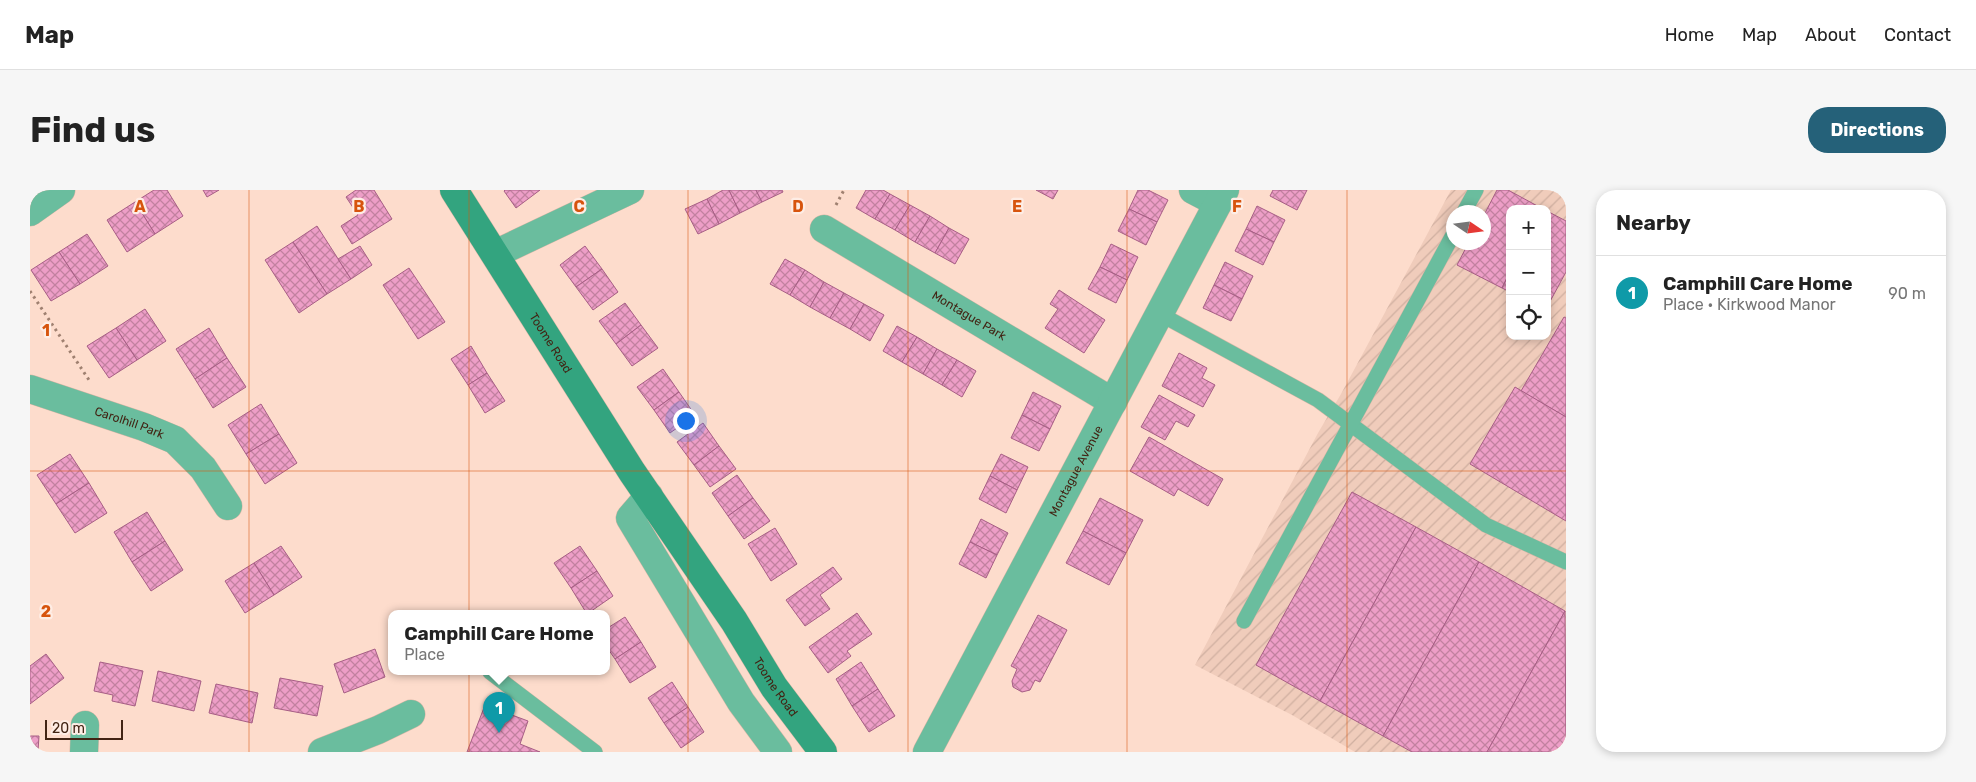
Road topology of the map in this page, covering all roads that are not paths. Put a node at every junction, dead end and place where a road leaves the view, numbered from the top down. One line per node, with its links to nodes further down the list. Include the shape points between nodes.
1 (61, 190): 8 (street)
2 (454, 190): 11 (main road, Toome Road)
3 (630, 190): 11 (street)
4 (1193, 190): 6 (street)
5 (1476, 190): 7 (lane)
6 (1221, 197): 12 (street, Montague Avenue)
7 (1468, 205)
8 (30, 212)
9 (824, 229): 14 (street, Montague Park)
10 (1446, 247): 15 (lane)
11 (495, 254): 16 (main road, Toome Road)
12 (1160, 314): 14 (street, Montague Avenue); 15 (lane, via 1318,400)
13 (30, 389): 17 (street, Carolhill Park, via 176,440 202,468)
14 (1113, 402): 29 (street, Montague Avenue)
15 (1352, 424): 18 (lane, via 1486,525); 19 (lane)
16 (649, 496): 27 (street, via 630,518 741,702); 28 (main road, Toome Road, via 734,621 774,687)
17 (228, 506)
18 (1566, 562)
19 (1244, 621)
20 (494, 675): 26 (lane)
21 (411, 714): 23 (street)
22 (85, 725): 24 (street)
23 (382, 741): 25 (street)
24 (84, 752)
25 (322, 752)
26 (595, 752)
27 (778, 752)
28 (823, 752)
29 (927, 752)

